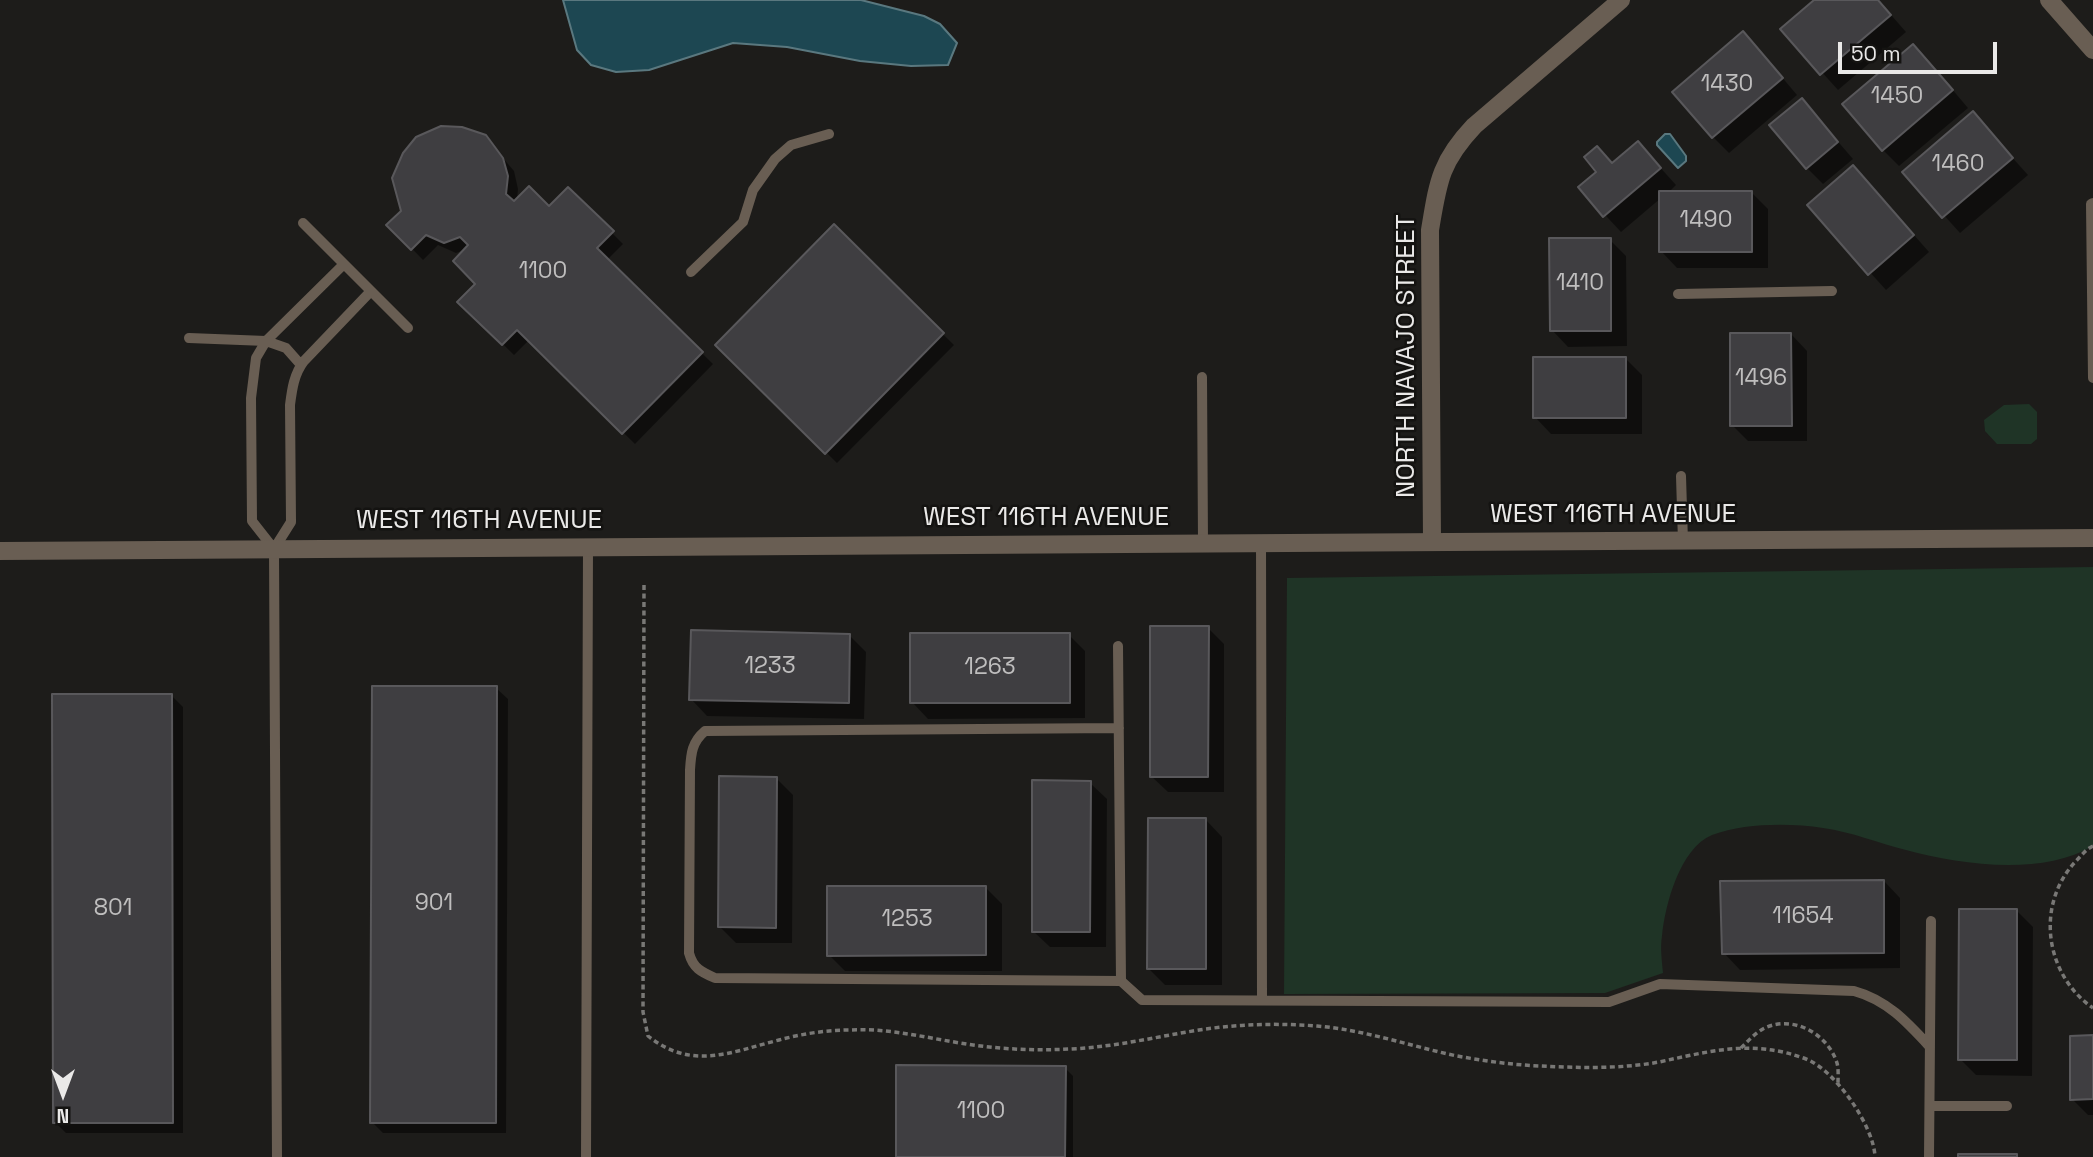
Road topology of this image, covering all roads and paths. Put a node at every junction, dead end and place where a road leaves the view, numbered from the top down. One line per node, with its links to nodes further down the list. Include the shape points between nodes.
1 (1621, 0): 20 (street, NORTH NAVAJO STREET, via 1474,125 1443,166 1430,230)
2 (2049, 0): 3 (street)
3 (2093, 50)
4 (829, 134): 8 (lane, via 791,145 775,159 753,190 743,222)
5 (2093, 203): 17 (lane)
6 (303, 223): 7 (lane)
7 (344, 264): 9 (lane); 14 (lane)
8 (691, 272)
9 (371, 291): 12 (lane); 15 (lane)
10 (1832, 292): 11 (lane)
11 (1678, 294)
12 (408, 328)
13 (189, 338): 14 (lane)
14 (266, 341): 15 (lane, via 286,348); 25 (lane, via 256,358 251,398 253,521)
15 (301, 365): 25 (lane, via 290,405 291,522)
16 (1202, 377): 22 (lane)
17 (2093, 378)
18 (1681, 476): 21 (lane)
19 (2093, 538): 21 (street, WEST 116TH AVENUE)
20 (1432, 541): 21 (street, WEST 116TH AVENUE); 23 (street, WEST 116TH AVENUE)
21 (1683, 542)
22 (1203, 543): 23 (street, WEST 116TH AVENUE); 24 (street, WEST 116TH AVENUE)
23 (1261, 543): 32 (lane)
24 (588, 547): 25 (street, WEST 116TH AVENUE); 40 (lane)
25 (274, 549): 26 (street, WEST 116TH AVENUE); 39 (lane)
26 (0, 551)
27 (1118, 646): 28 (lane)
28 (1119, 728): 31 (lane); 31 (lane, via 705,731 692,747 690,770 689,953 699,971 715,978)
29 (2093, 846): 33 (path, via 2065,872 2052,899 2049,929 2054,959 2068,985)
30 (1931, 921): 34 (lane)
31 (1121, 981): 32 (lane, via 1142,1000)
32 (1262, 1000): 34 (lane, via 1609,1002 1661,984 1854,991 1891,1008)
33 (2093, 1008)
34 (1930, 1047): 37 (lane)
35 (1741, 1048): 36 (path, via 1770,1026 1796,1025 1827,1043 1837,1062)
36 (1838, 1083)
37 (1930, 1106): 38 (lane); 41 (lane)
38 (2007, 1106)
39 (276, 1157)
40 (586, 1157)
41 (1929, 1157)

